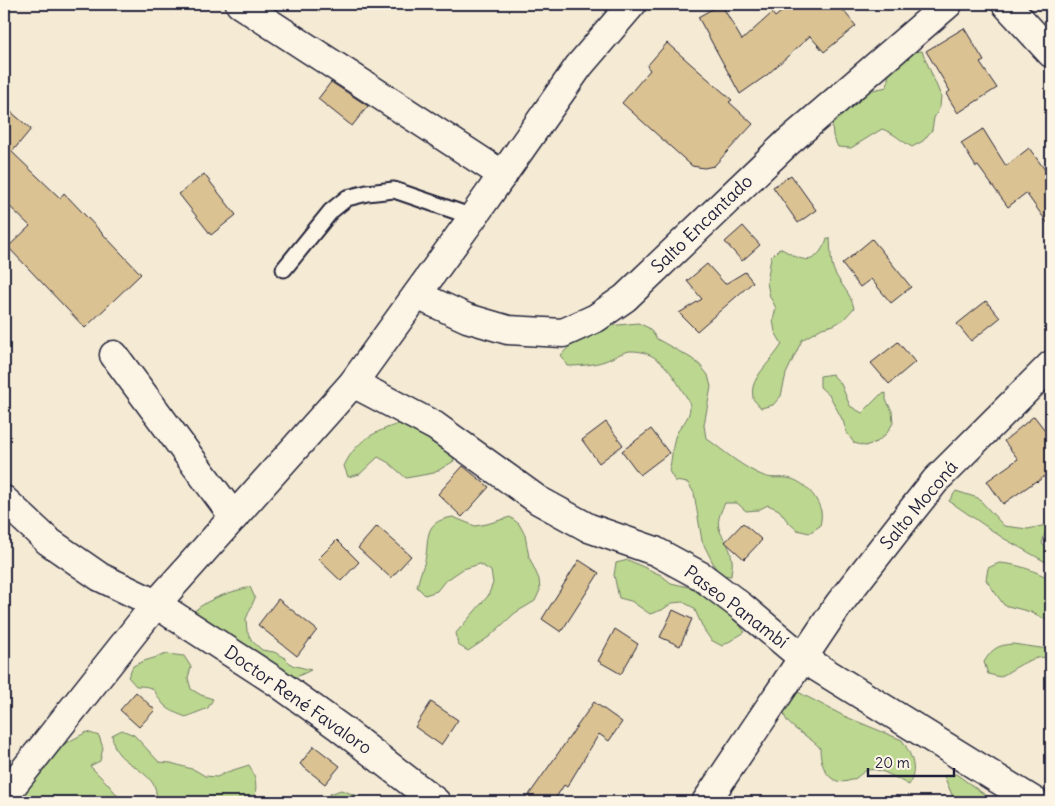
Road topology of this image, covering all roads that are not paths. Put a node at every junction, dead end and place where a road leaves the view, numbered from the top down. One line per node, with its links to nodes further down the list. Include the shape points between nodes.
1 (240, 4): 6 (street)
2 (632, 4): 6 (street, via 579,66)
3 (948, 4): 9 (street, Salto Encantado, via 786,142 625,298 596,318 563,333 508,330 466,318)
4 (1006, 4): 5 (street)
5 (1051, 52)
6 (503, 174): 7 (street)
7 (473, 217): 8 (lane, via 394,190 347,198 331,211); 9 (street)
8 (284, 269)
9 (417, 295): 12 (street)
10 (114, 355): 14 (street)
11 (1051, 366): 16 (street, Salto Moconá, via 936,480 839,604)
12 (352, 383): 14 (street); 16 (street, Paseo Panambí, via 435,426 538,500 589,528 654,551 701,576)
13 (4, 500): 15 (street, Doctor René Favaloro, via 48,541 100,577)
14 (234, 517): 15 (street)
15 (156, 604): 17 (street); 18 (street, Doctor René Favaloro, via 275,681)
16 (804, 659): 19 (street, Salto Moconá); 20 (street, Paseo Panambí)
17 (4, 796)
18 (436, 802)
19 (706, 802)
20 (1035, 802)

